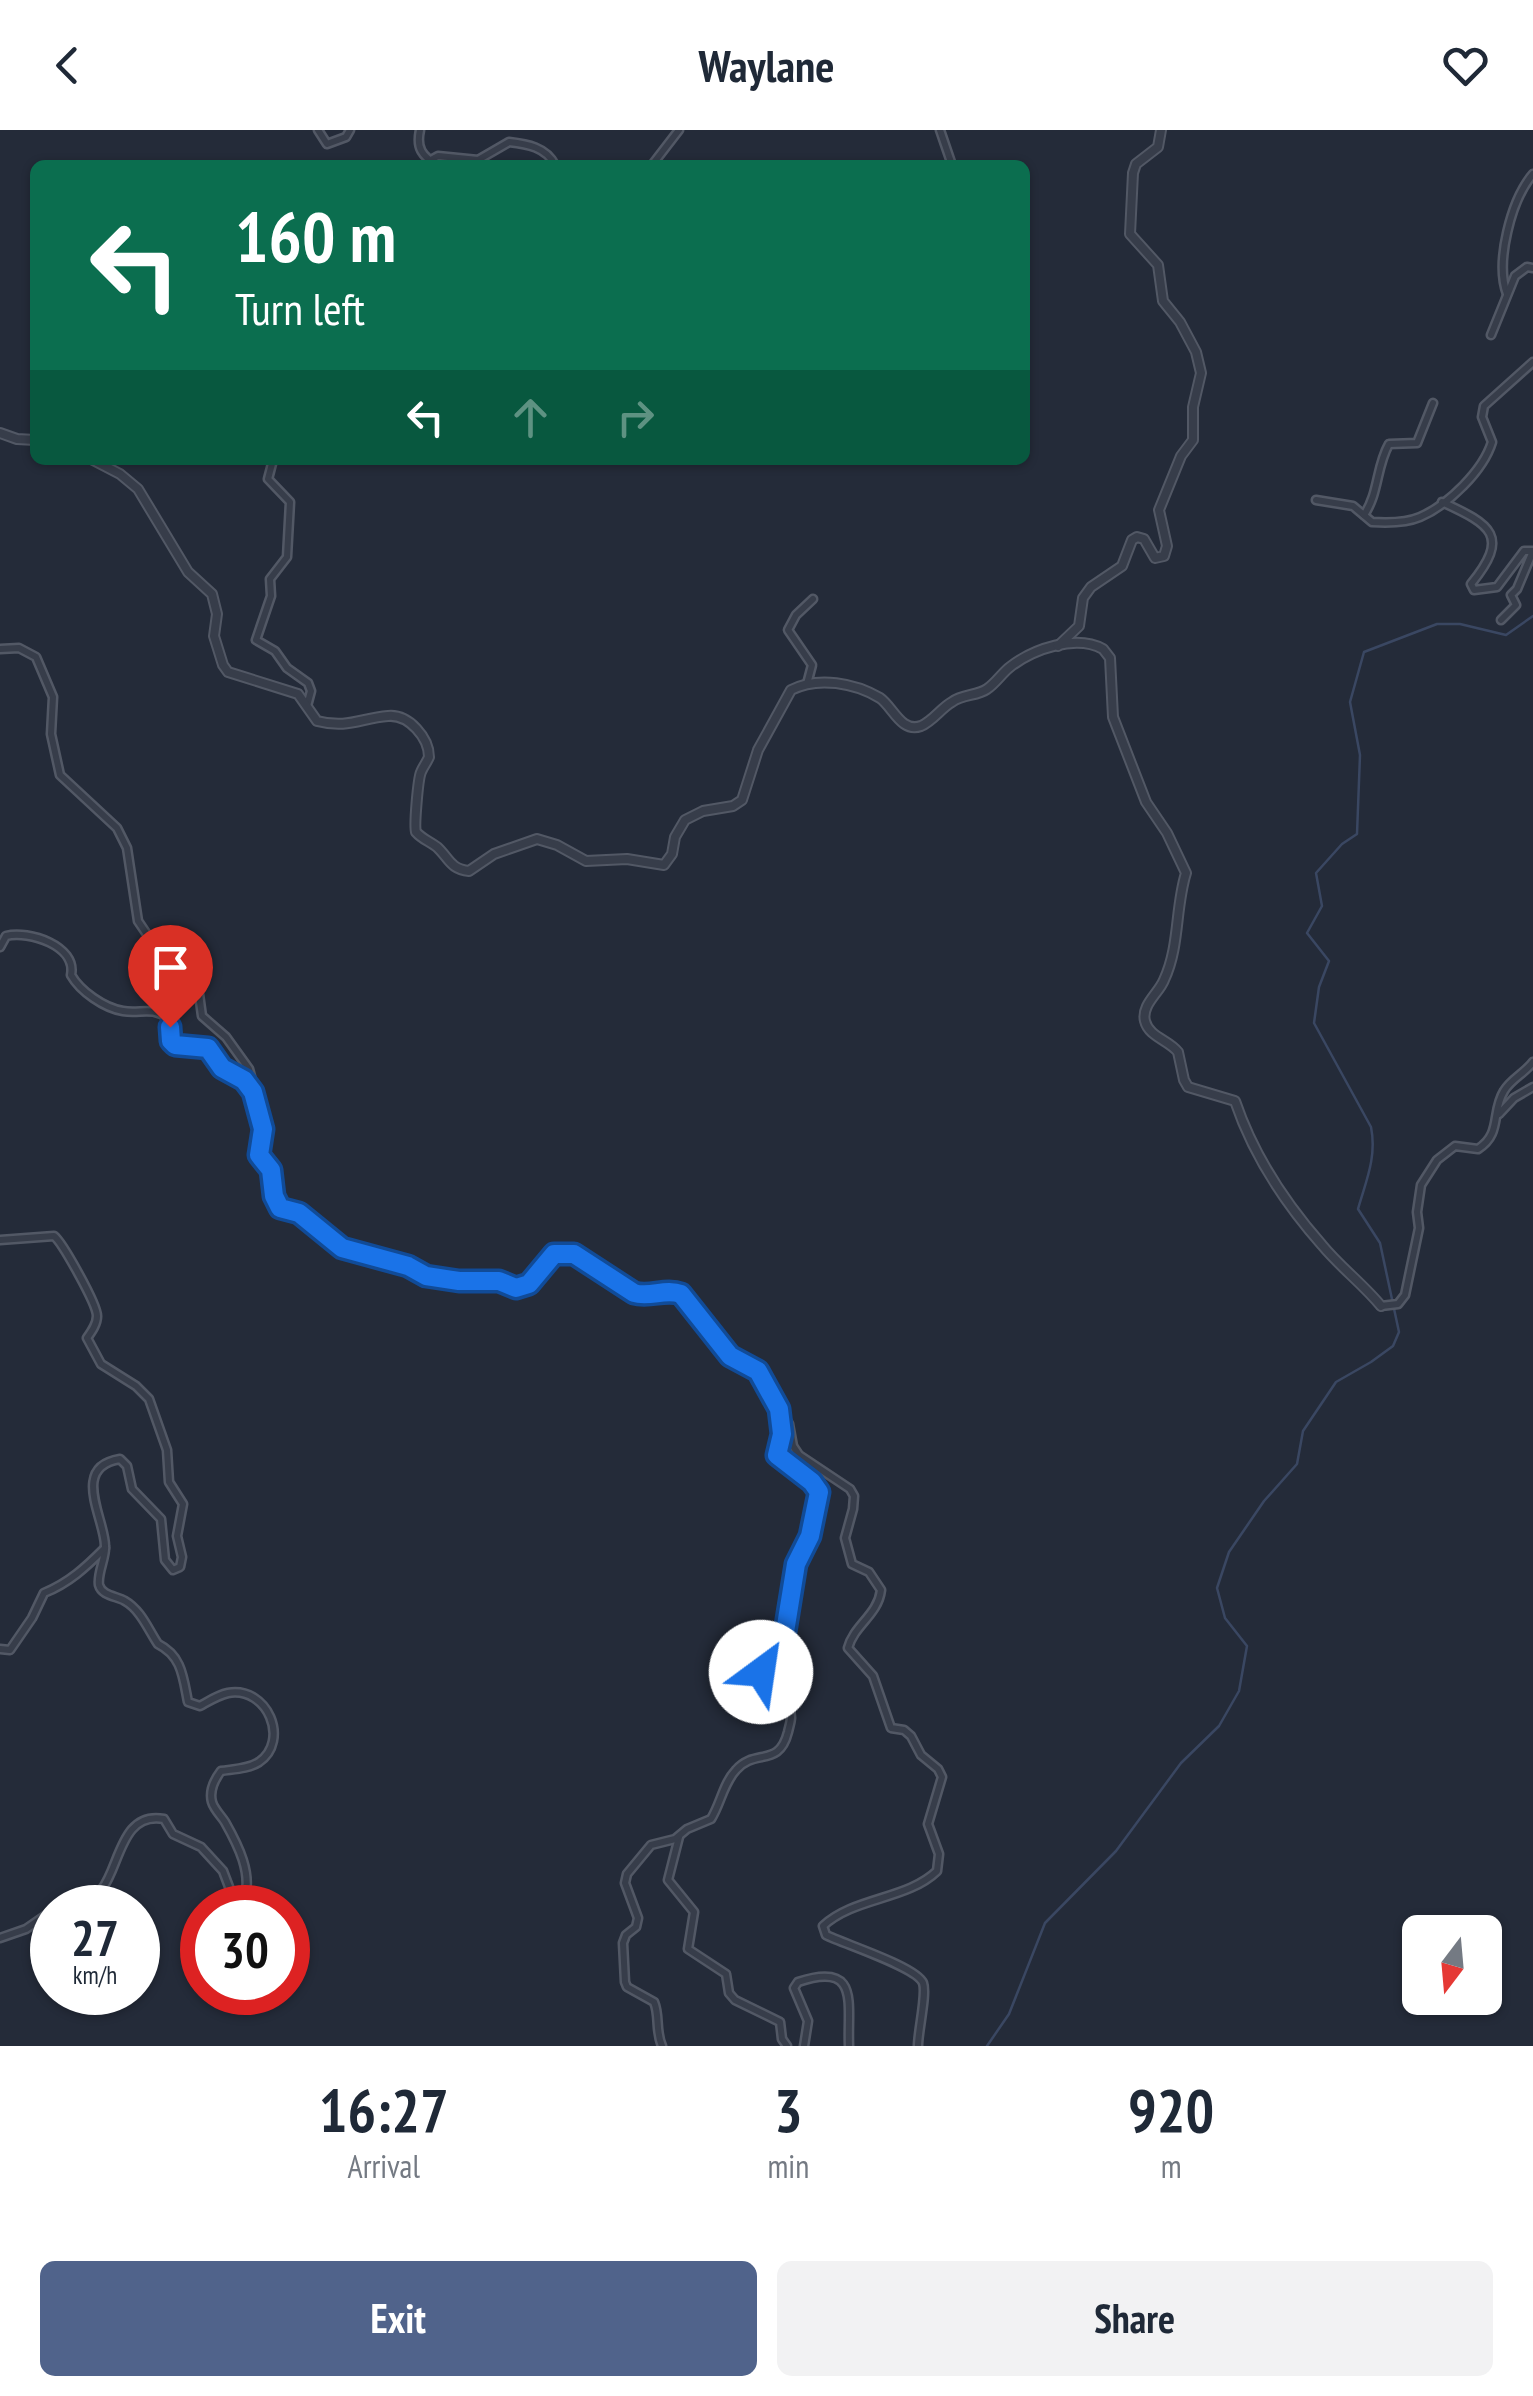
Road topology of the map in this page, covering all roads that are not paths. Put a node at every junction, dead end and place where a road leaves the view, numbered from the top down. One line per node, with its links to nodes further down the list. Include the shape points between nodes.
1 (318, 130): 2 (street, via 327,144)
2 (350, 130)
3 (420, 130): 7 (street, via 420,150)
4 (679, 130): 12 (street)
5 (940, 130): 13 (street)
6 (1160, 130): 29 (street, via 1158,147 1132,173 1130,234 1158,265 1163,301 1199,362 1195,433 1158,510 1164,556 1155,558 1144,538 1132,540 1122,566 1083,598 1079,626)
7 (430, 160)
8 (435, 160): 10 (street)
9 (478, 160): 11 (street, via 509,142)
10 (478, 160)
11 (552, 160)
12 (656, 160)
13 (950, 160)
14 (1533, 174): 16 (street, via 1502,253)
15 (1533, 268): 16 (street, via 1516,276)
16 (1506, 294): 17 (street)
17 (1491, 335)
18 (1533, 362): 25 (street, via 1484,406 1491,448)
19 (1433, 403): 26 (street, via 1417,443 1389,444)
20 (0, 433): 21 (street)
21 (30, 440)
22 (103, 465): 32 (street, via 138,489 188,572 212,594 214,636 228,672 298,694)
23 (271, 465): 32 (street, via 268,478 290,502 290,523 286,557 270,579 256,640 308,683)
24 (1316, 500): 26 (street, via 1353,506)
25 (1442, 502): 26 (street, via 1405,521 1372,522); 28 (street, via 1490,531 1488,564 1471,584 1474,590 1497,587 1524,551 1533,552 1511,595 1514,611)
26 (1364, 515)
27 (812, 599): 31 (street, via 788,634 812,666)
28 (1502, 620)
29 (1058, 646): 31 (street, via 1025,657 986,690 957,698 922,726 904,724 883,700 858,689); 39 (street, via 1092,644 1107,652 1113,717 1146,802 1185,865 1172,955 1146,1008 1146,1022 1178,1052 1188,1087 1235,1101 1243,1129 1283,1196)
30 (0, 649): 36 (street, via 27,650 40,664 52,697 60,775 117,828 127,848 135,916 165,961 192,980 202,1016 253,1077)
31 (807, 684): 32 (street, via 784,700 742,800 684,820 670,860 657,865 586,861 537,839 469,871 457,869 413,823 418,778 429,757 423,736 398,717 325,723)
32 (307, 706)
33 (0, 947): 36 (street, via 6,936 19,933 62,950 72,964 70,976 87,993 116,1009 151,1008 166,1016 171,1041 208,1048 222,1068 248,1084)
34 (1533, 1062): 37 (street, via 1504,1092)
35 (1533, 1087): 37 (street)
36 (256, 1101): 40 (street, via 263,1129 259,1155 271,1170 277,1204 342,1248 426,1276 516,1288 564,1252 634,1293 676,1291 730,1356 758,1371)
37 (1498, 1114): 39 (street, via 1489,1142 1478,1149 1455,1146 1428,1173 1405,1295 1398,1304)
38 (0, 1240): 41 (street, via 60,1239 97,1310 88,1338 96,1360 145,1394 167,1450 168,1482 182,1504 180,1567 166,1563 161,1519 132,1489 120,1459 102,1468 92,1492)
39 (1381, 1306)
40 (779, 1409): 43 (street, via 777,1455 819,1492 796,1564 784,1638 762,1667 764,1680 790,1711 790,1725 774,1755 747,1760 733,1773 711,1819); 51 (street, via 799,1454 854,1496 845,1538 852,1564 869,1572 881,1590 878,1607 848,1648 873,1676 891,1728 911,1736 942,1777 928,1824 938,1871 823,1926 839,1943 874,1953 922,1981)
41 (106, 1547): 42 (street, via 88,1568 44,1592 10,1650); 44 (street, via 103,1592 130,1604 158,1644 177,1658 188,1702 200,1706 231,1692 258,1698 269,1713 272,1736 264,1758 221,1771 212,1788 212,1804 246,1870 244,1900 229,1895 223,1870 204,1850 156,1817 128,1832)
42 (0, 1649)
43 (679, 1836): 47 (street, via 650,1845 625,1880 638,1918 624,1943 625,1982 654,2002); 48 (street, via 668,1880 694,1912 688,1949 726,1974 735,2000 780,2022)
44 (103, 1885)
45 (30, 1925): 46 (street)
46 (0, 1938)
47 (662, 2046)
48 (787, 2046)
49 (804, 2046): 50 (street, via 808,2021 794,1988 825,1976 848,1990)
50 (849, 2046)
51 (918, 2046)

